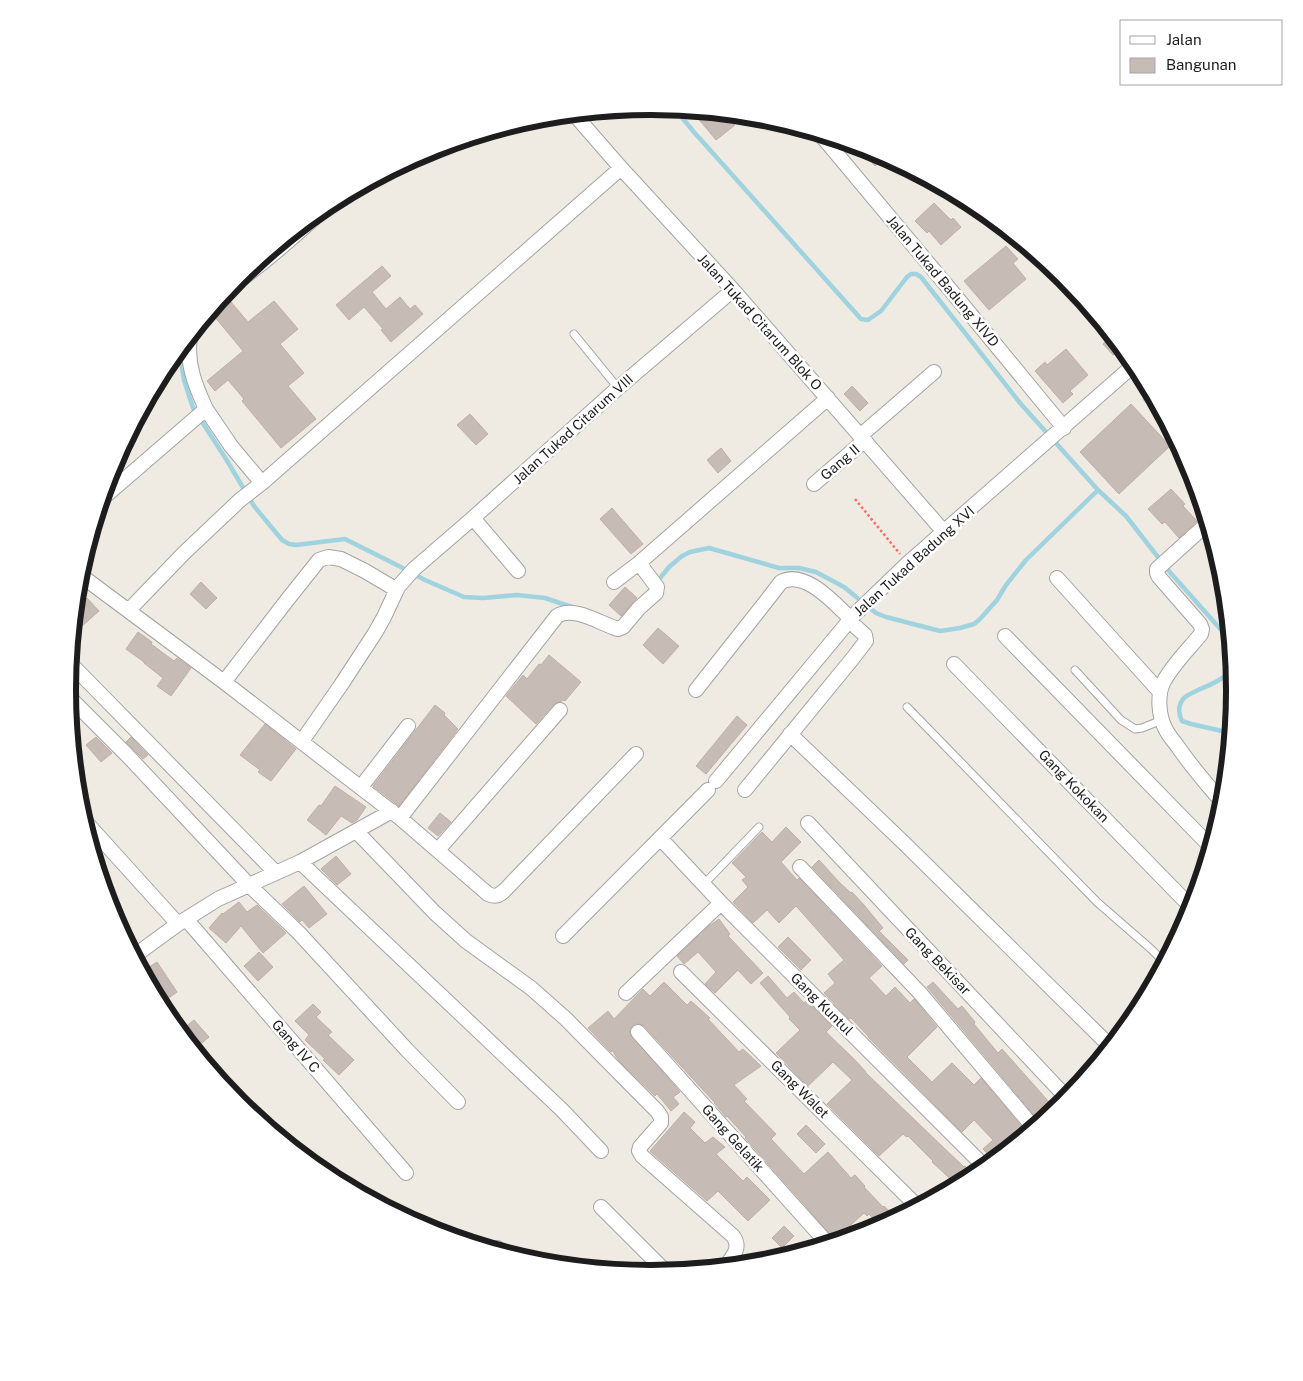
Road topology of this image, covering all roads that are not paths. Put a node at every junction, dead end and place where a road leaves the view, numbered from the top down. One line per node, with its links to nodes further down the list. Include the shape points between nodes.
1 (579, 120): 3 (street, Jalan Tukad Citarum Blok O)
2 (828, 144): 12 (street, Jalan Tukad Badung XIVD, via 953,293)
3 (621, 168): 4 (street, Jalan Tukad Citarum Blok O); 15 (street)
4 (733, 290): 9 (street, Jalan Tukad Citarum VIII); 10 (street, Jalan Tukad Citarum Blok O)
5 (574, 334): 9 (lane)
6 (188, 349): 11 (street, via 191,374)
7 (1129, 370): 12 (street, Jalan Tukad Badung XVI)
8 (934, 372): 13 (street, Gang II)
9 (618, 388): 17 (street, Jalan Tukad Citarum VIII)
10 (828, 398): 13 (street, Jalan Tukad Citarum Blok O); 20 (street)
11 (204, 410): 15 (street); 16 (street)
12 (1060, 431): 19 (street, Jalan Tukad Badung XVI)
13 (863, 438): 14 (street, Gang II); 19 (street, Jalan Tukad Citarum Blok O)
14 (814, 484)
15 (259, 485): 26 (street, via 184,552)
16 (113, 489)
17 (473, 518): 21 (street); 25 (street, Jalan Tukad Citarum VIII, via 414,569)
18 (1203, 528): 34 (street, via 1157,569 1159,577 1202,629 1174,665)
19 (944, 532): 27 (street, Jalan Tukad Badung XVI, via 875,594)
20 (643, 568): 24 (street); 46 (street, via 658,587 656,593 623,627 581,614 565,612 557,616)
21 (518, 571)
22 (1057, 578): 34 (street)
23 (87, 580): 26 (street)
24 (614, 582)
25 (398, 588): 32 (street, via 340,559 319,560); 41 (street, Jalan Tukad Citarum VIII, via 375,633)
26 (129, 610): 32 (street)
27 (853, 620): 33 (street, via 820,591 800,581 783,580); 40 (street, via 866,641); 51 (street, Jalan Tukad Badung XVI, via 712,786)
28 (1005, 636): 52 (street)
29 (954, 664): 60 (street, Gang Kokokan)
30 (77, 670): 56 (street)
31 (1075, 670): 38 (lane, via 1121,720 1135,729)
32 (224, 682): 41 (street)
33 (696, 690)
34 (1160, 692): 38 (street)
35 (76, 705): 57 (street)
36 (907, 707): 64 (lane, via 1097,902)
37 (560, 710): 53 (street)
38 (1162, 720): 45 (street, via 1165,730)
39 (408, 726): 43 (street)
40 (790, 734): 44 (street); 68 (street)
41 (302, 741): 43 (street)
42 (636, 754): 53 (street, via 498,896 488,894)
43 (361, 787): 46 (street)
44 (746, 790)
45 (1217, 796)
46 (396, 814): 50 (street); 53 (street)
47 (808, 823): 69 (street, Gang Bekisar)
48 (759, 827): 58 (lane)
49 (94, 830): 61 (street, Gang IV C)
50 (356, 831): 54 (street); 78 (street, via 435,913 566,1019 657,1111 661,1123 639,1152 733,1236 738,1246)
51 (660, 838): 58 (street, Gang Kuntul); 62 (street, Jalan Tukad Badung XVI)
52 (1206, 842)
53 (438, 850)
54 (300, 862): 56 (street); 72 (street, via 562,1110)
55 (800, 867): 71 (street, via 920,993)
56 (276, 873): 57 (street)
57 (248, 884): 61 (street); 70 (street, via 298,932)
58 (704, 884): 59 (street, Gang Kuntul)
59 (721, 903): 66 (street); 73 (street, Gang Kuntul)
60 (1186, 903)
61 (182, 921): 63 (street); 74 (street, Gang IV C)
62 (563, 936)
63 (140, 952)
64 (1160, 958)
65 (681, 972): 75 (street, Gang Walet)
66 (626, 993)
67 (638, 1032): 77 (street, Gang Gelatik)
68 (1107, 1043)
69 (1062, 1093)
70 (458, 1102)
71 (1030, 1124)
72 (601, 1151)
73 (980, 1162)
74 (406, 1173)
75 (913, 1202)
76 (601, 1207): 79 (street)
77 (823, 1239)
78 (729, 1261)
79 (660, 1266)

